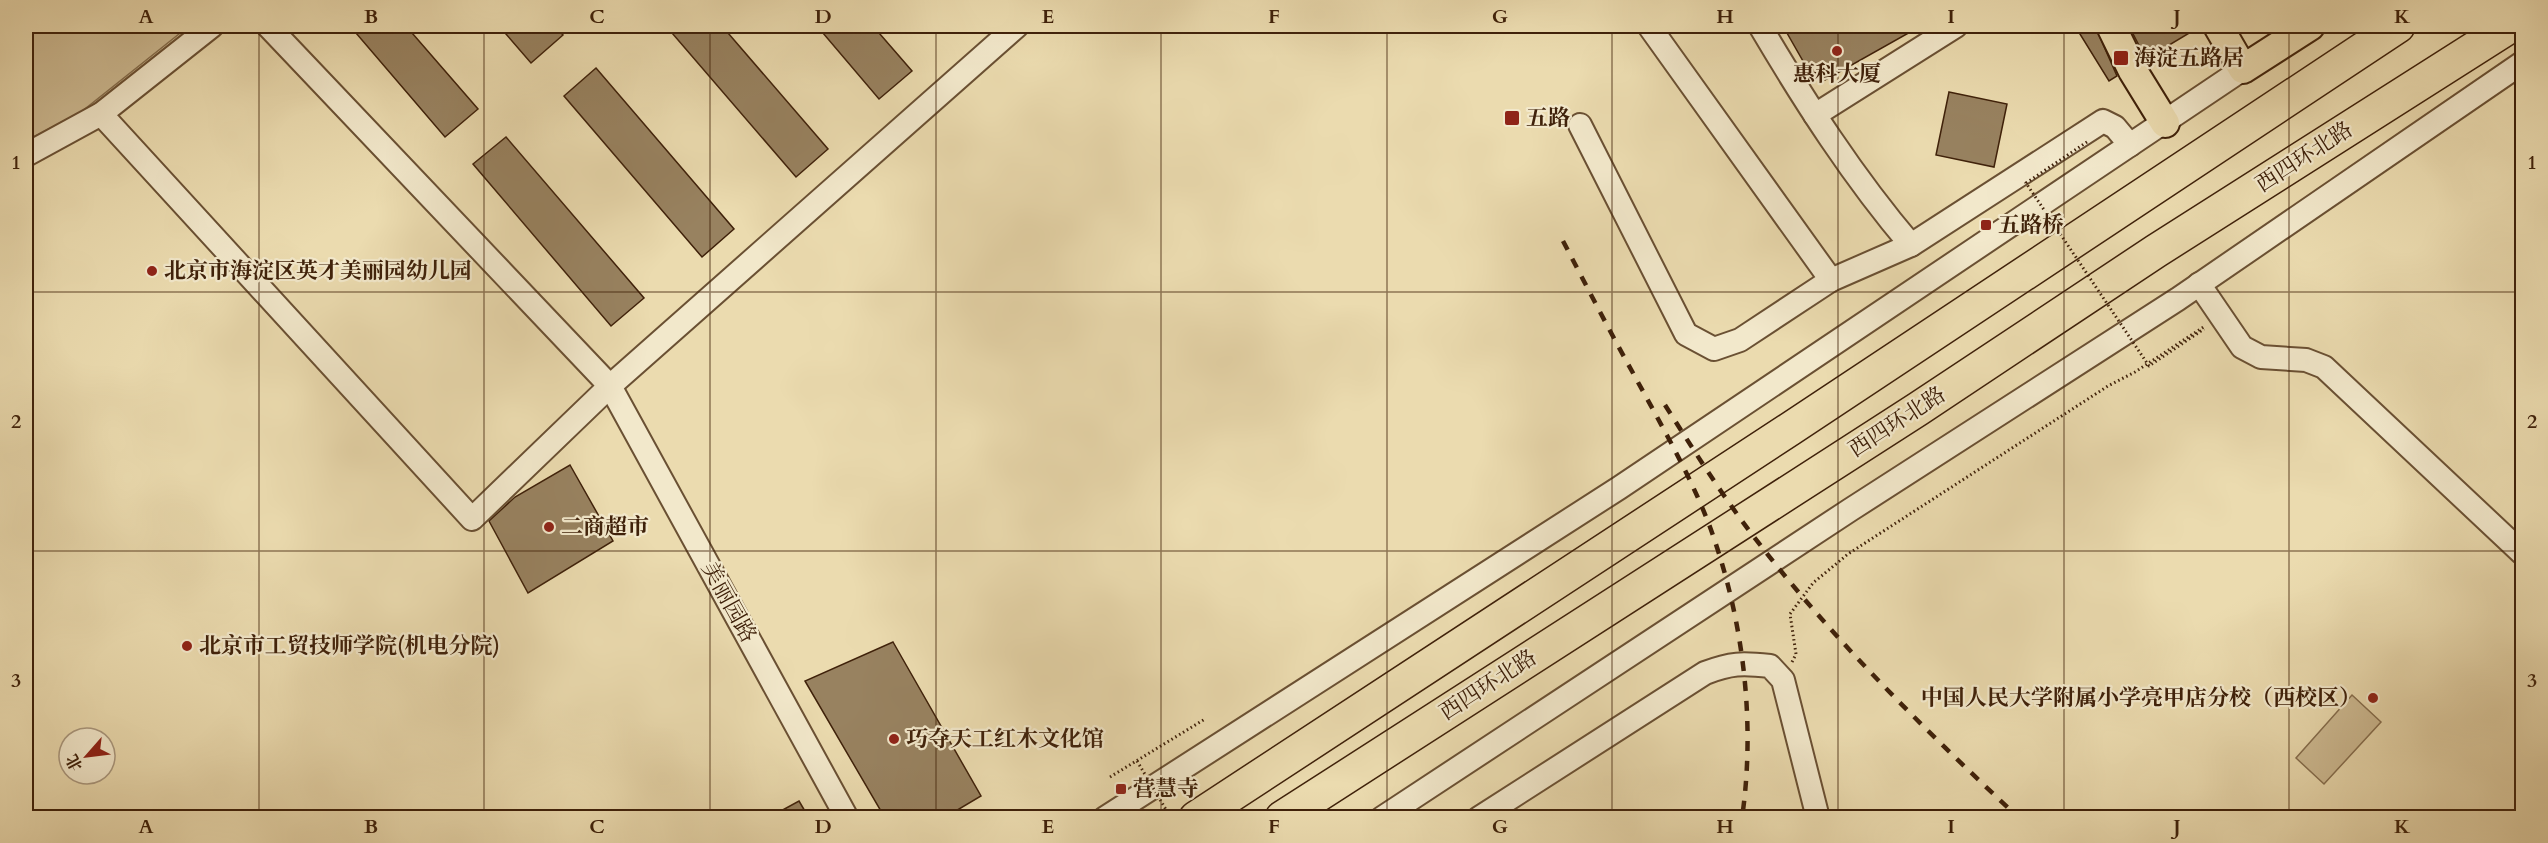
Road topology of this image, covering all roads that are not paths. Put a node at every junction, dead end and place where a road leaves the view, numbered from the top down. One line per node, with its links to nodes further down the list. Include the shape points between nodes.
1 (212, 26): 14 (street)
2 (268, 26): 23 (street, 美丽园路)
3 (1017, 26): 23 (street)
4 (1649, 26): 21 (street)
5 (1760, 26): 15 (street)
6 (1956, 26): 15 (street)
7 (2111, 26): 16 (main road)
8 (2218, 26): 13 (main road)
9 (2310, 26): 13 (main road)
10 (2398, 26): 27 (highway)
11 (2510, 26): 28 (highway, 西四环北路)
12 (2523, 63): 22 (street, 西四环北路)
13 (2243, 69): 16 (street)
14 (101, 114): 19 (street); 23 (street, via 472,519)
15 (1815, 115): 20 (street)
16 (2165, 123): 18 (street)
17 (1580, 125): 21 (street, via 1686,334 1714,350 1740,340)
18 (2130, 145): 20 (street, via 2115,127 2103,121); 26 (street, via 1619,488)
19 (26, 155)
20 (1911, 245): 21 (street)
21 (1832, 280)
22 (2199, 284): 24 (street, via 2210,320 2242,347 2261,357 2306,360 2324,367); 29 (street, 西四环北路)
23 (610, 386): 25 (street, 美丽园路)
24 (2523, 553)
25 (847, 818)
26 (1105, 818)
27 (1196, 818)
28 (1282, 818)
29 (1383, 818)
30 (1479, 818): 31 (street, via 1705,673 1728,664 1770,666 1783,680)
31 (1818, 818)

